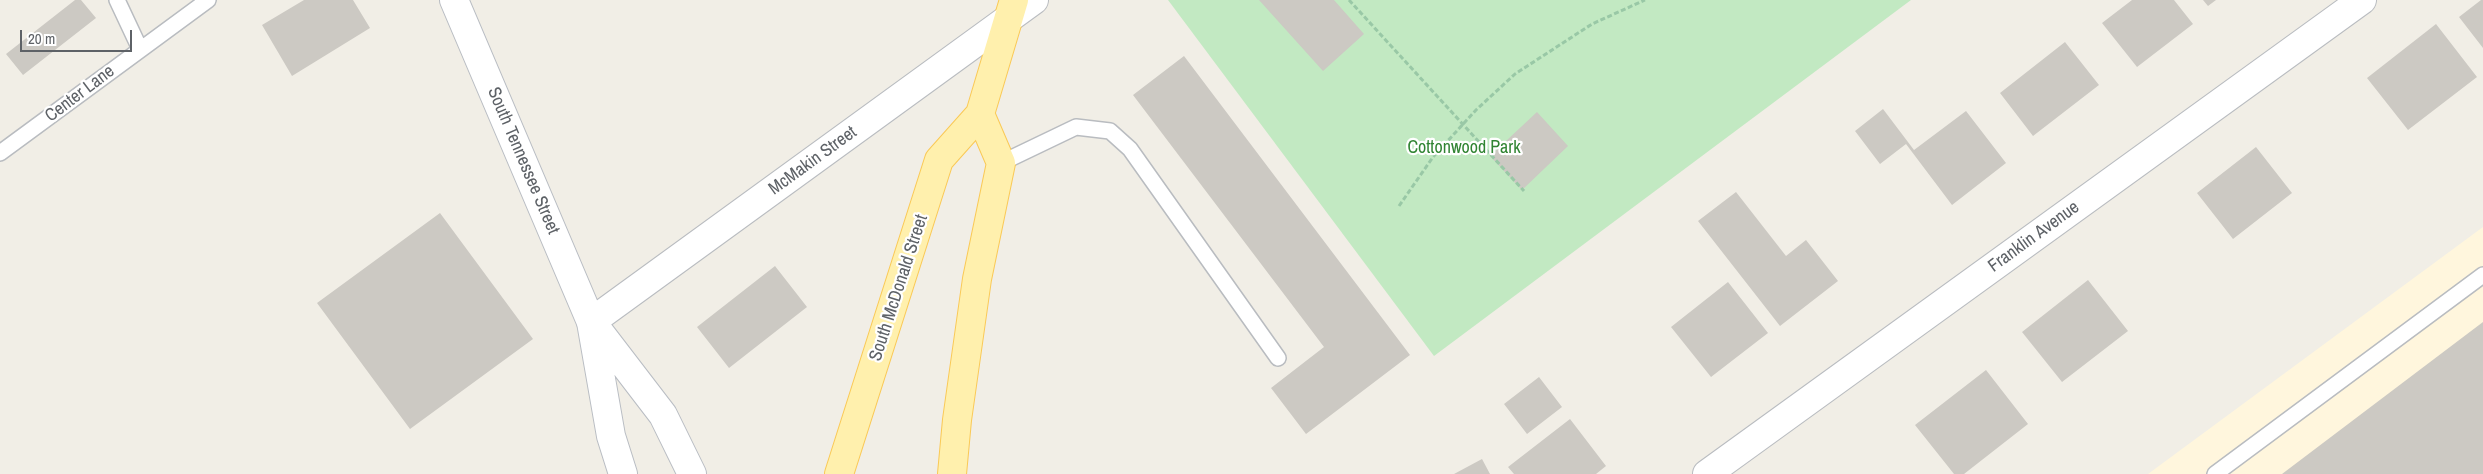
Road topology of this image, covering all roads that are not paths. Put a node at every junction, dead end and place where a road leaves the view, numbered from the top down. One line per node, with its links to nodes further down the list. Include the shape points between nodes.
1 (117, 0): 7 (lane)
2 (208, 0): 7 (lane, Center Lane)
3 (454, 0): 12 (street, South Tennessee Street)
4 (1034, 0): 6 (street, McMakin Street)
5 (2362, 0): 18 (street, Franklin Avenue)
6 (1012, 9): 8 (main road, South McDonald Street); 12 (street, McMakin Street)
7 (140, 49): 9 (lane, Center Lane)
8 (980, 114): 10 (main road); 14 (main road, South McDonald Street, via 939,160)
9 (0, 153)
10 (1001, 162): 13 (lane, via 1076,127 1110,131 1130,149); 17 (main road, via 977,279)
11 (2483, 275): 19 (lane)
12 (591, 322): 15 (street, South Tennessee Street, via 611,436); 16 (street, South Tennessee Street, via 663,415)
13 (1278, 358)
14 (838, 471)
15 (623, 474)
16 (692, 474)
17 (952, 474)
18 (1707, 474)
19 (2215, 474)

